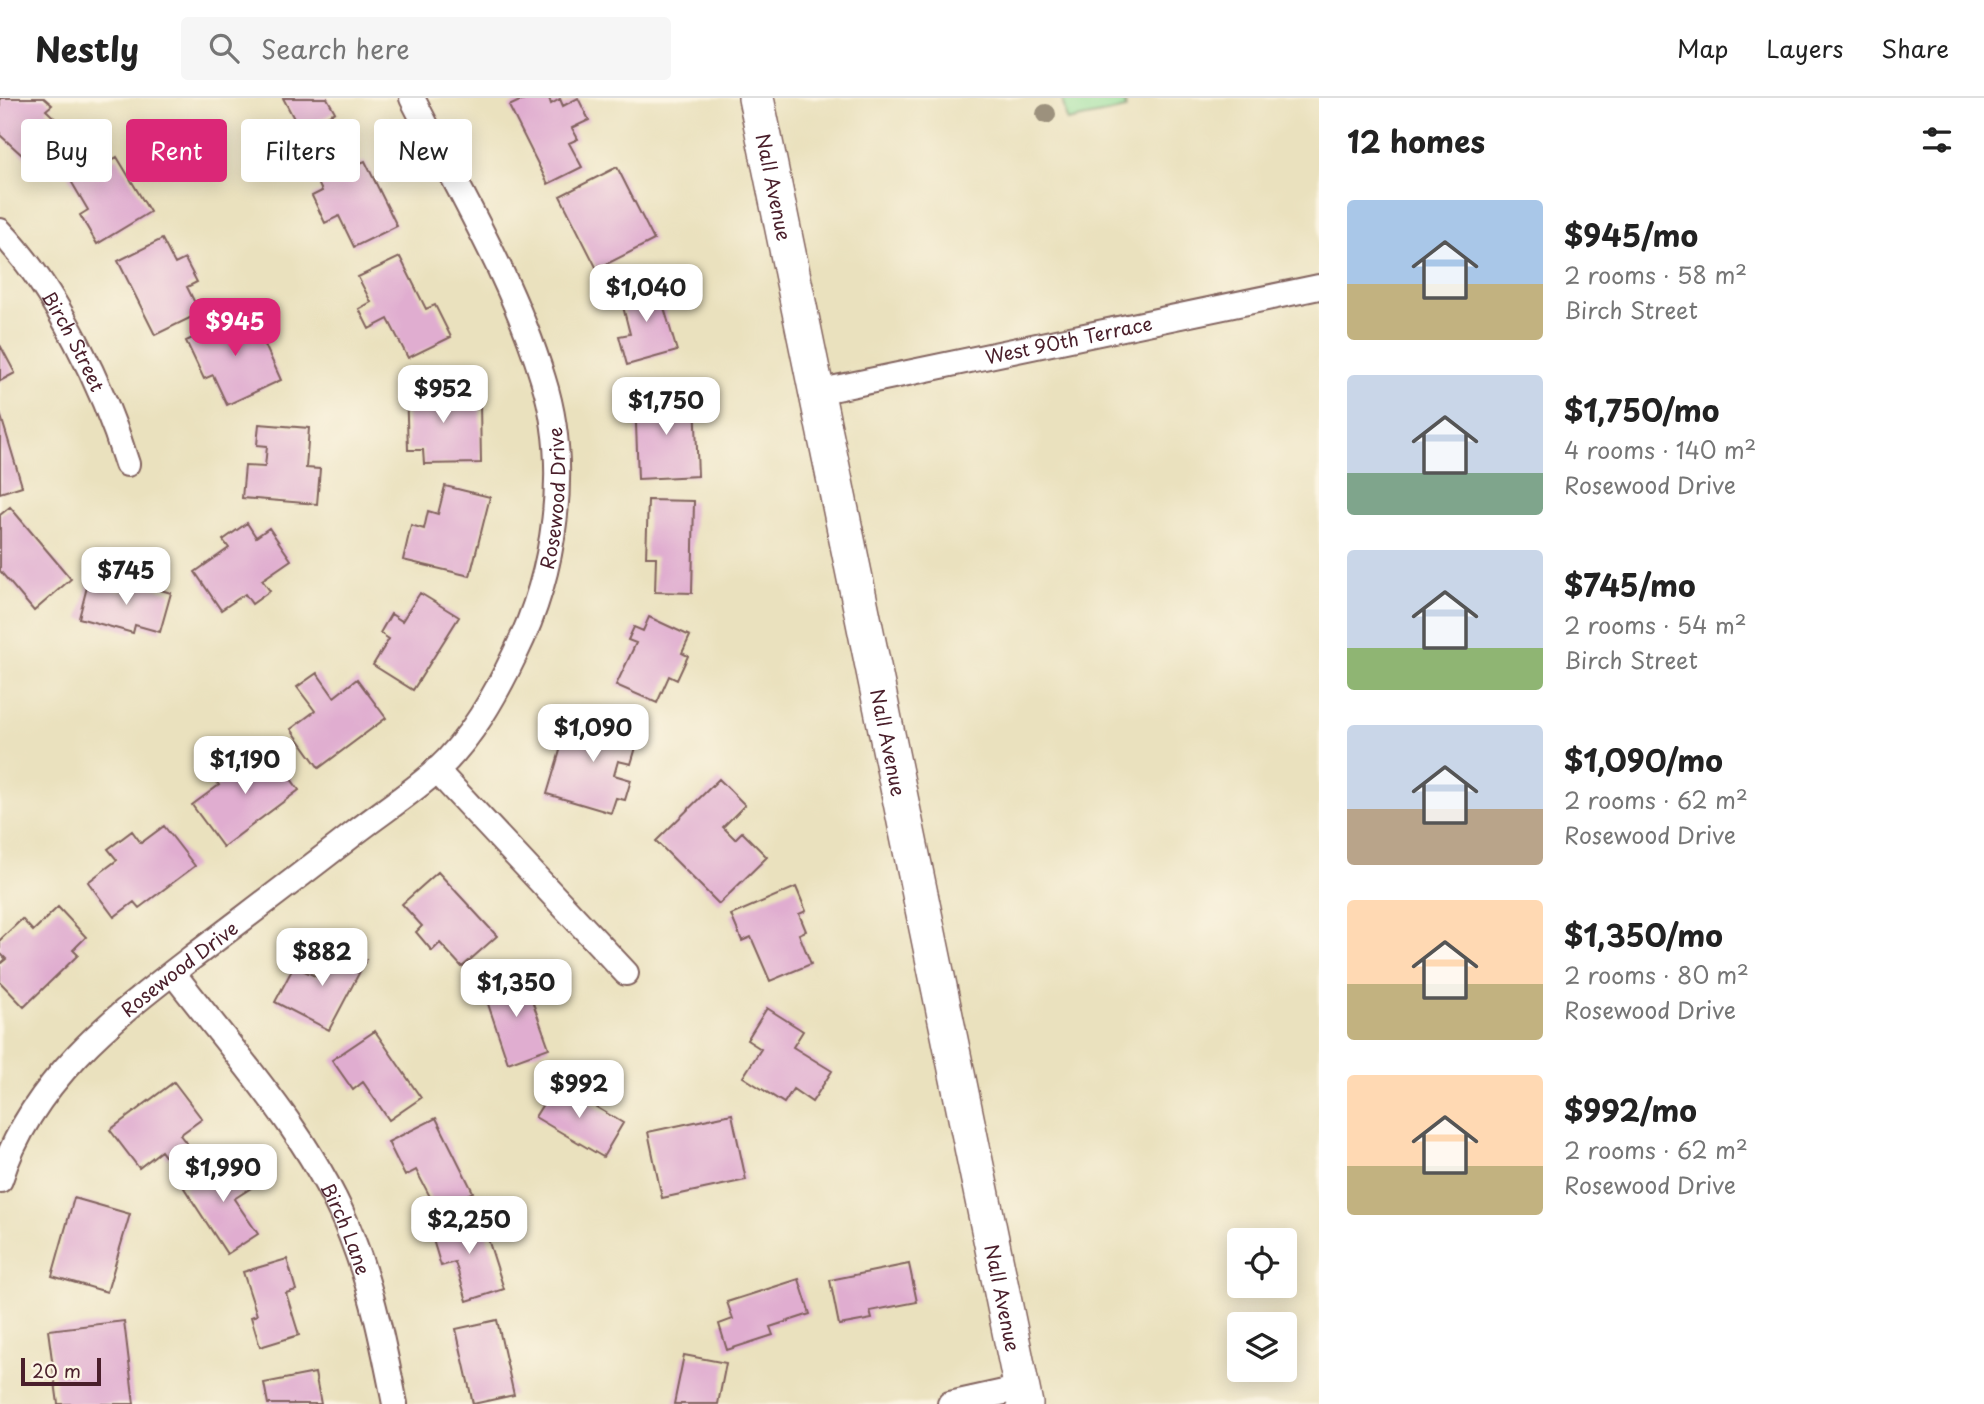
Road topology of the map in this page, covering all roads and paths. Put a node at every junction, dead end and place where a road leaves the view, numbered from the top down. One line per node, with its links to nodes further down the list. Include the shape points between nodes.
1 (411, 98): 7 (street, Rosewood Drive, via 508,288 544,380 555,446 555,510 546,573 526,632 487,707)
2 (756, 98): 5 (main road, Nall Avenue)
3 (0, 231): 6 (street, Birch Street, via 52,299 114,423)
4 (1319, 287): 5 (street, West 90th Terrace)
5 (817, 392): 11 (main road, Nall Avenue)
6 (127, 464)
7 (436, 770): 8 (street, Rosewood Drive); 9 (street)
8 (173, 972): 10 (street, Rosewood Drive, via 100,1030 68,1063 30,1116); 12 (street, Birch Lane, via 328,1186 352,1236 375,1306)
9 (626, 973)
10 (0, 1180)
11 (1023, 1396): 13 (street, Nall Avenue)
12 (395, 1404)
13 (950, 1404)

